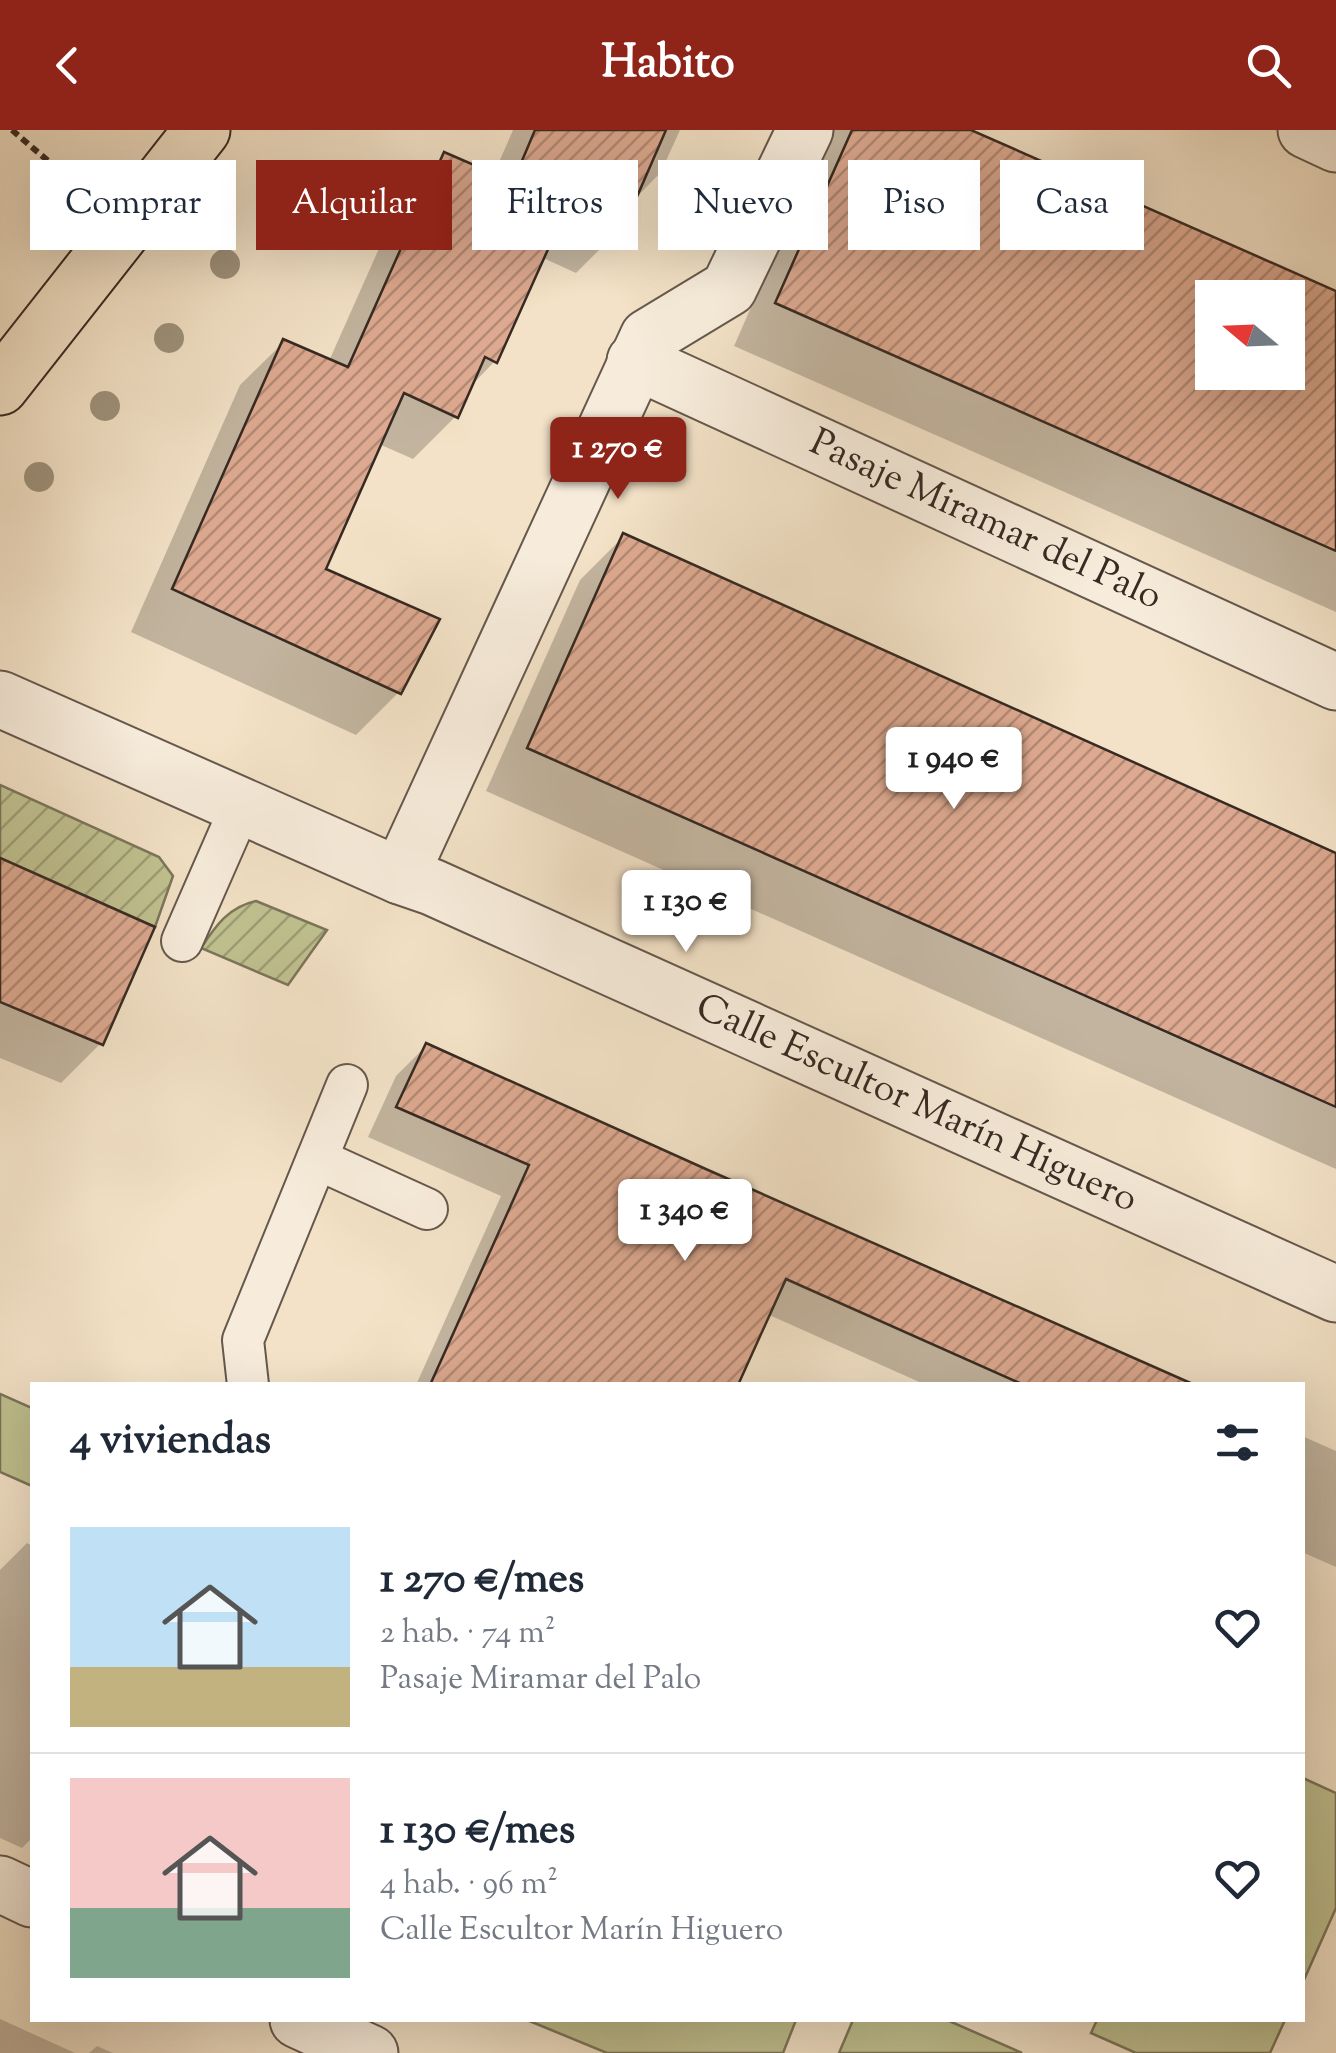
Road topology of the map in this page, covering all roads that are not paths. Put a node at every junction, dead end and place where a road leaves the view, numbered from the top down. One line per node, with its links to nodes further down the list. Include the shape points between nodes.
1 (202, 130): 6 (main road)
2 (805, 130): 5 (street, via 729,288 648,337)
3 (1306, 130): 4 (street)
4 (1336, 144)
5 (636, 361): 7 (street, Pasaje Miramar del Palo); 10 (street)
6 (0, 388)
7 (1336, 682)
8 (0, 699): 9 (street, Calle Escultor Marín Higuero)
9 (242, 804): 10 (street, Calle Escultor Marín Higuero); 11 (lane)
10 (400, 876): 15 (street, Calle Escultor Marín Higuero)
11 (182, 941)
12 (347, 1085): 13 (lane)
13 (316, 1160): 14 (lane); 16 (lane, via 243,1340)
14 (427, 1209)
15 (1336, 1294)
16 (248, 1382)
17 (0, 1884): 18 (street)
18 (30, 1898)
19 (302, 2022): 20 (street)
20 (370, 2053)

